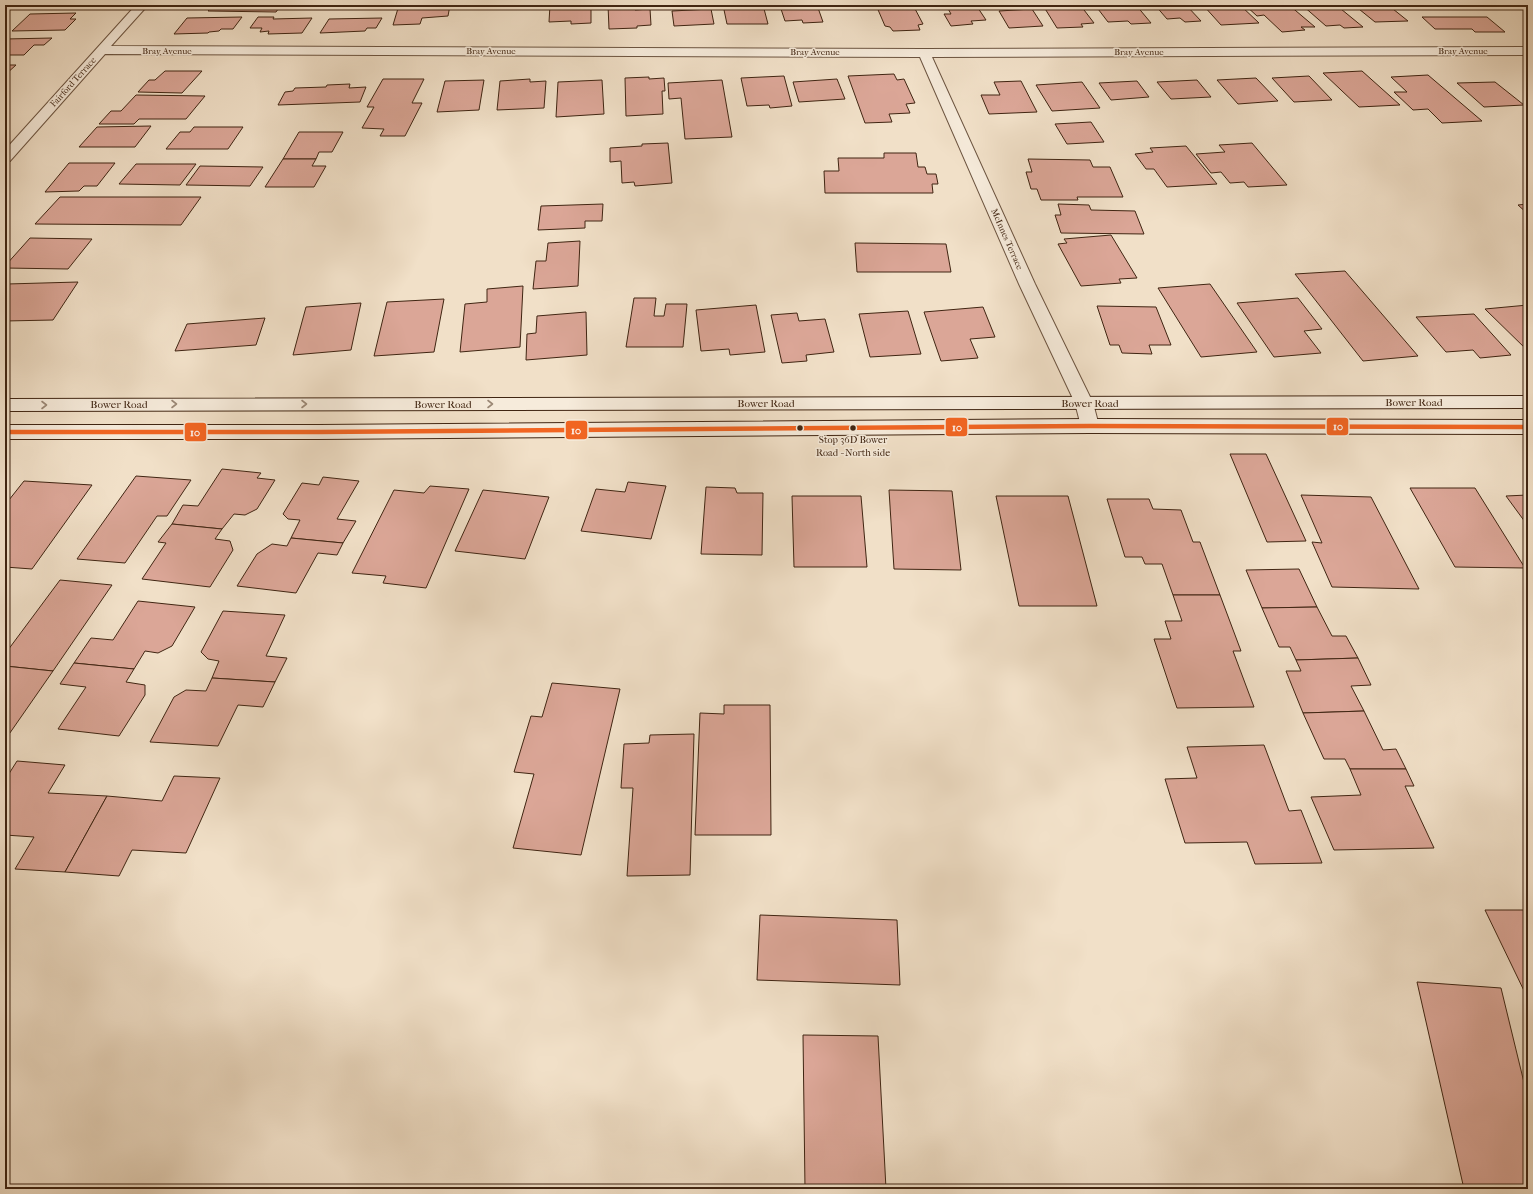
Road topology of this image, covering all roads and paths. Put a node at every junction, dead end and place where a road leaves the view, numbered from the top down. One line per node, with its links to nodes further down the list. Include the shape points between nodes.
1 (142, 5): 2 (street, Fairford Terrace)
2 (101, 50): 4 (street, Bray Avenue); 5 (street, Fairford Terrace)
3 (1528, 51): 4 (street, Bray Avenue)
4 (924, 53): 7 (street, McInnes Terrace, via 1027,284)
5 (5, 158)
6 (1528, 402): 7 (street, Bower Road)
7 (1084, 403): 8 (street, Bower Road, one-way to 7); 9 (street, McInnes Terrace)
8 (5, 405)
9 (1090, 426): 10 (street); 11 (street)
10 (1528, 427)
11 (5, 432)

